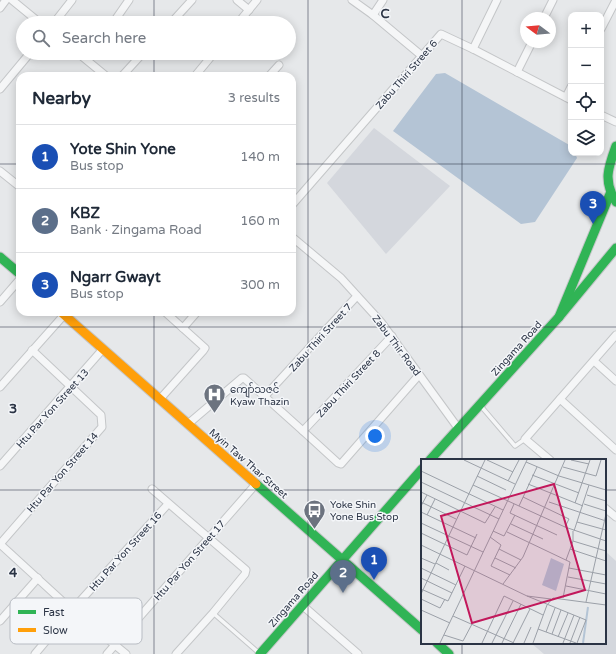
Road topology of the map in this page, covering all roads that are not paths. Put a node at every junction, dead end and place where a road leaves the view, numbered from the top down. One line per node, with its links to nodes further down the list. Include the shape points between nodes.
1 (6, 0): 13 (street)
2 (12, 0): 17 (street)
3 (72, 0): 18 (street)
4 (129, 0): 19 (street)
5 (192, 0): 20 (street)
6 (237, 0): 14 (street)
7 (257, 0): 14 (street)
8 (352, 0): 16 (street)
9 (384, 0): 16 (street)
10 (497, 0): 24 (street)
11 (553, 0): 15 (street)
12 (616, 0): 22 (street)
13 (0, 8)
14 (249, 10): 21 (street)
15 (547, 12)
16 (373, 15): 25 (street)
17 (31, 16)
18 (59, 16)
19 (117, 16)
20 (177, 16)
21 (244, 16)
22 (604, 23)
23 (529, 48): 35 (street)
24 (473, 49): 25 (street, Zabu Thiri Street 6, via 441,34); 35 (street, Zabu Thiri Street 6)
25 (422, 56): 44 (street, Zabu Thiri Street 6)
26 (24, 60): 36 (street)
27 (87, 60): 31 (street)
28 (137, 60): 32 (street)
29 (208, 60): 33 (street)
30 (279, 65): 34 (street)
31 (101, 72)
32 (126, 72)
33 (198, 72)
34 (273, 72)
35 (517, 72): 37 (street, Zabu Thiri Street 6)
36 (0, 89)
37 (568, 98)
38 (604, 116): 39 (street)
39 (616, 122)
40 (616, 146): 43 (main road, via 608,168 607,184)
41 (0, 171): 42 (street)
42 (16, 184)
43 (610, 194): 45 (main road); 57 (main road)
44 (296, 200)
45 (616, 202)
46 (296, 240): 51 (street, Zabu Thir Road, via 341,278)
47 (616, 248): 57 (main road, Zingama Road)
48 (0, 256): 49 (main road)
49 (16, 270)
50 (16, 284): 52 (street)
51 (357, 296): 60 (street, Zabu Thir Road); 68 (street, Zabu Thiri Street 7)
52 (0, 302)
53 (60, 316): 61 (street)
54 (65, 316): 62 (main road, Myin Taw Thar Street)
55 (169, 316): 58 (street)
56 (192, 316): 58 (street)
57 (559, 317): 71 (main road, Zingama Road)
58 (182, 328): 69 (street, via 205,348)
59 (616, 335): 63 (street)
60 (392, 336): 64 (street, Zabu Thir Road); 74 (street, Zabu Thiri Street 8)
61 (32, 350): 66 (street); 67 (street, Htu Par Yon Street 14)
62 (103, 350): 67 (street, Htu Par Yon Street 13); 69 (main road, Myin Taw Thar Street)
63 (594, 361): 65 (street); 70 (street)
64 (419, 375): 73 (street, Zabu Thir Road); 74 (street, via 341,464)
65 (616, 381)
66 (0, 386)
67 (70, 386): 79 (street, Htu Par Yon Street 13); 87 (street, Htu Par Yon Street 14, via 101,415 102,427)
68 (266, 396): 72 (street, via 242,378); 74 (street)
69 (160, 399): 72 (main road, Myin Taw Thar Street)
70 (560, 399): 75 (street); 76 (street)
71 (479, 405): 73 (main road, Zingama Road); 75 (lane, via 515,446)
72 (188, 424): 81 (main road, Myin Taw Thar Street)
73 (458, 428): 77 (main road, Zingama Road)
74 (304, 431)
75 (525, 438): 78 (street)
76 (616, 450)
77 (431, 459)
78 (549, 459)
79 (0, 466)
80 (421, 470): 88 (main road, Zingama Road)
81 (256, 484): 86 (street, Htu Par Yon Street 17); 88 (main road, Myin Taw Thar Street)
82 (152, 489): 83 (street)
83 (168, 504): 86 (street); 92 (street, Htu Par Yon Street 16)
84 (606, 509): 85 (street)
85 (616, 517)
86 (209, 538): 95 (street, via 246,570); 96 (street, Htu Par Yon Street 17)
87 (0, 544): 89 (street)
88 (342, 559): 93 (main road, Zingama Road); 98 (main road, Myin Taw Thar Street)
89 (38, 578): 90 (street); 91 (street)
90 (20, 598)
91 (59, 598)
92 (83, 598)
93 (302, 605): 106 (main road, Zingama Road); 107 (street)
94 (10, 610): 97 (street)
95 (213, 613): 105 (street); 106 (lane)
96 (142, 614)
97 (0, 621)
98 (421, 629)
99 (43, 644): 102 (street, Htu Par Yon Street 16)
100 (115, 644): 103 (street, Htu Par Yon Street 17); 104 (street)
101 (438, 644): 108 (main road)
102 (35, 654)
103 (107, 654)
104 (126, 654)
105 (176, 654)
106 (260, 654)
107 (358, 654)
108 (449, 654)

